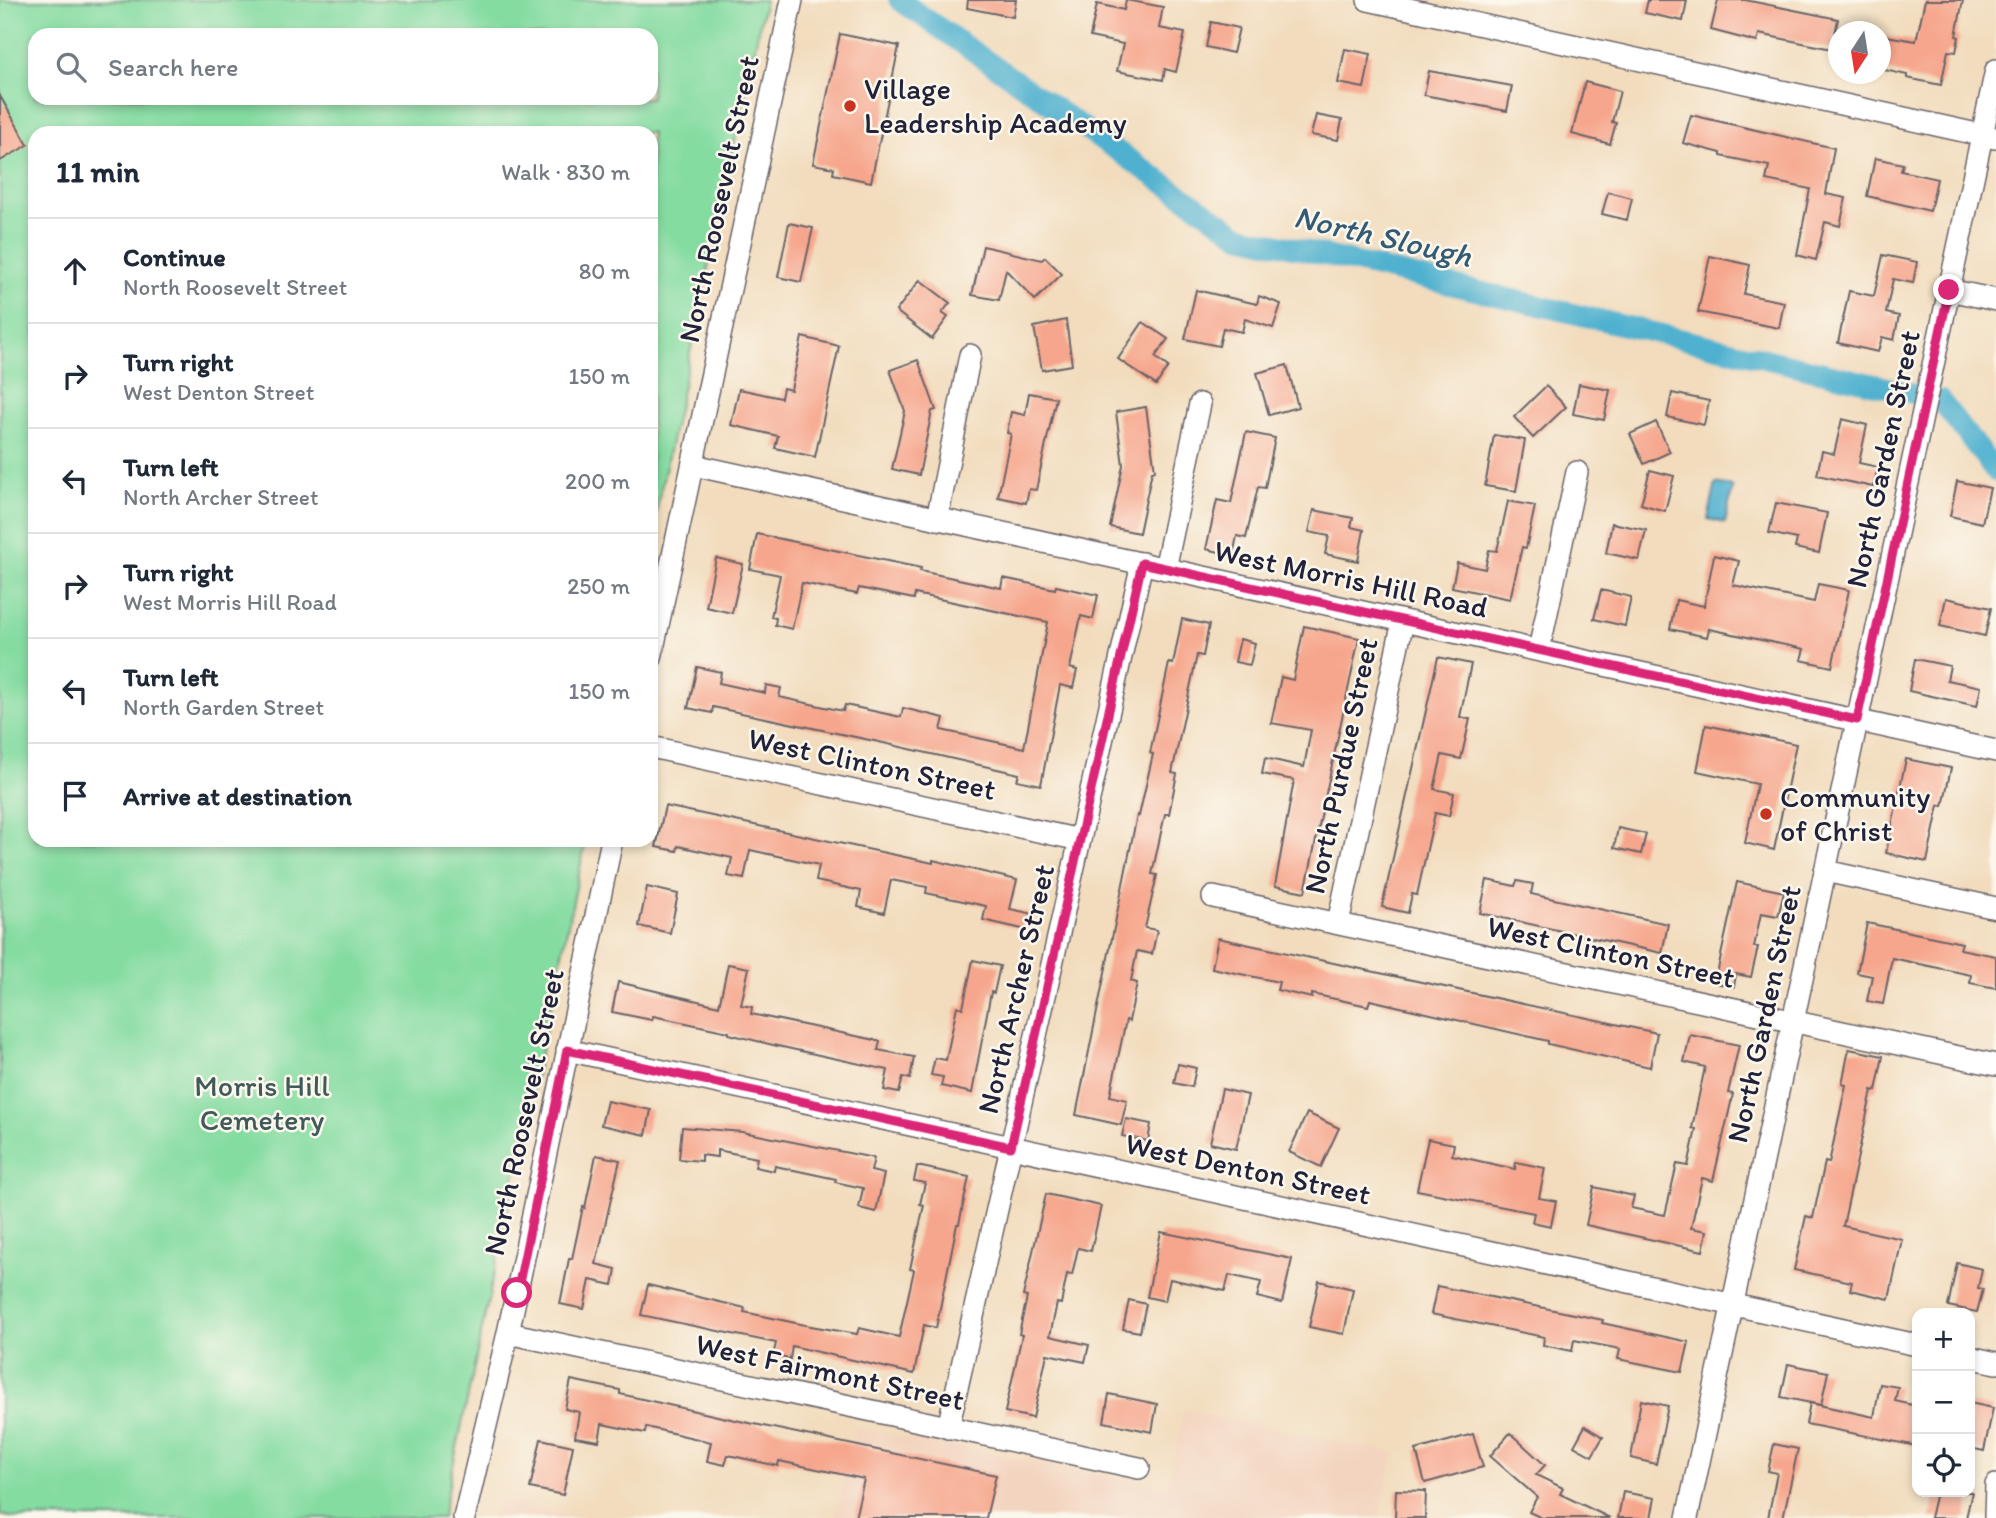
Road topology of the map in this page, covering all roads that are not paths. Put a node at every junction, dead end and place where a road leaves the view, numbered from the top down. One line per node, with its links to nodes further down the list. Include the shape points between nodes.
1 (792, 0): 10 (street, North Roosevelt Street)
2 (1368, 0): 3 (street)
3 (1391, 2): 5 (street)
4 (1996, 70): 5 (street, North Garden Street)
5 (1989, 137): 6 (street, North Garden Street)
6 (1949, 290): 7 (street); 18 (street, North Garden Street)
7 (1996, 300)
8 (970, 355): 12 (street)
9 (1200, 404): 14 (street)
10 (693, 465): 12 (street, West Morris Hill Road); 16 (street, North Roosevelt Street)
11 (1577, 472): 17 (street)
12 (937, 519): 13 (street, West Morris Hill Road)
13 (1142, 563): 14 (street, West Morris Hill Road); 21 (street, North Archer Street)
14 (1165, 569): 15 (street, West Morris Hill Road)
15 (1403, 621): 17 (street, West Morris Hill Road); 26 (street, North Purdue Street)
16 (658, 625)
17 (1539, 650): 18 (street, West Morris Hill Road)
18 (1857, 720): 20 (street, West Morris Hill Road); 23 (street, North Garden Street)
19 (658, 749): 21 (street, West Clinton Street)
20 (1996, 751)
21 (1080, 840): 30 (street, North Archer Street)
22 (610, 847): 28 (street, North Roosevelt Street)
23 (1825, 871): 25 (street); 27 (street, North Garden Street)
24 (1213, 897): 26 (street, West Clinton Street)
25 (1996, 908)
26 (1338, 923): 27 (street, West Clinton Street)
27 (1793, 1021): 29 (street, West Clinton Street); 31 (street, North Garden Street)
28 (567, 1050): 30 (street, West Denton Street); 32 (street, North Roosevelt Street)
29 (1996, 1065)
30 (1011, 1147): 31 (street, West Denton Street); 36 (street, North Archer Street)
31 (1733, 1305): 33 (street, West Denton Street); 40 (street, North Garden Street)
32 (508, 1333): 36 (street, West Fairmont Street); 39 (street, North Roosevelt Street)
33 (1912, 1344)
34 (1975, 1358): 35 (street)
35 (1996, 1363)
36 (948, 1428): 37 (street, West Fairmont Street)
37 (1139, 1468)
38 (1996, 1485): 41 (street)
39 (464, 1518)
40 (1687, 1518)
41 (1995, 1518)

